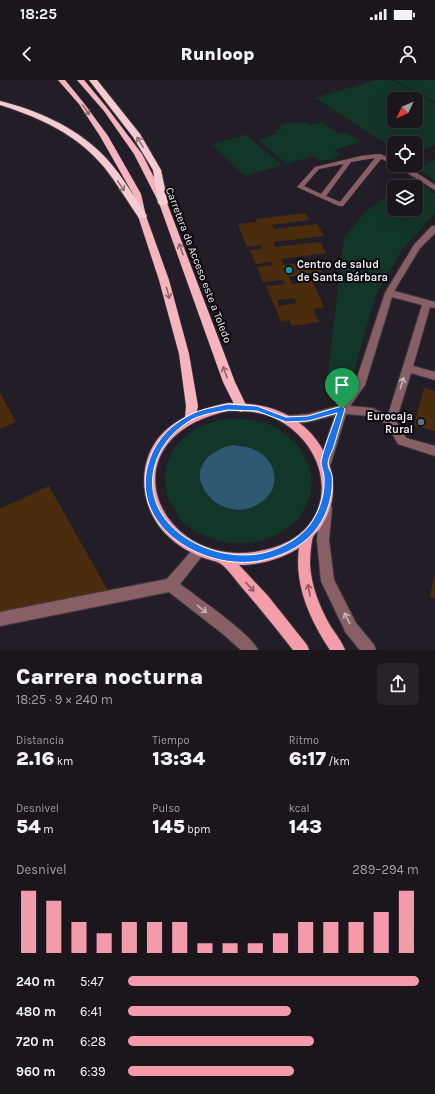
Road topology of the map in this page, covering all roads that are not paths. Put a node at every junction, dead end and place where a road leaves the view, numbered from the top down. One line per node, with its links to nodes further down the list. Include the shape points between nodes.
1 (61, 80): 14 (highway, one-way to 14, via 104,136 137,194)
2 (80, 80): 13 (highway, Carretera de Acceso este a Toledo, via 138,154)
3 (93, 80): 13 (highway, one-way to 3, via 158,170 137,136)
4 (0, 103): 9 (highway, via 38,116 71,133)
5 (0, 109): 9 (highway, via 32,118 65,135)
6 (380, 156): 7 (lane); 8 (lane); 12 (lane, via 342,205)
7 (387, 159)
8 (349, 161): 12 (lane); 12 (lane, via 317,168 300,187)
9 (107, 165): 14 (highway, one-way to 14)
10 (410, 172): 11 (street)
11 (435, 188)
12 (322, 197)
13 (163, 203): 20 (highway, Carretera de Acceso este a Toledo, one-way to 13, via 229,382)
14 (142, 216): 22 (highway, one-way to 22, via 164,280 184,354 192,406)
15 (435, 228): 16 (street, via 417,247)
16 (389, 293): 17 (street); 21 (street, via 360,385)
17 (431, 304): 18 (street)
18 (407, 368): 19 (street); 24 (street, one-way to 18)
19 (435, 376)
20 (241, 407): 22 (main road, via 215,409); 23 (main road, via 257,409)
21 (342, 409): 23 (street, via 308,418); 24 (street, via 372,412); 26 (street)
22 (191, 417): 29 (main road, via 165,438 151,466 149,482 151,498 168,528 182,541)
23 (286, 419): 26 (main road, via 303,431 316,446)
24 (391, 420): 25 (street, via 402,441)
25 (435, 451)
26 (325, 463): 27 (main road, via 328,476)
27 (326, 502): 28 (main road, via 322,513); 36 (street, one-way to 27, via 351,628 328,581 323,540)
28 (307, 534): 30 (main road, via 279,552 243,559); 35 (main road, one-way to 28, via 322,626 309,595 304,563)
29 (200, 551): 30 (main road); 31 (street)
30 (224, 558): 34 (main road, one-way to 34)
31 (171, 585): 32 (street); 33 (street, one-way to 33)
32 (0, 619)
33 (251, 650)
34 (302, 650)
35 (338, 650)
36 (369, 650)

